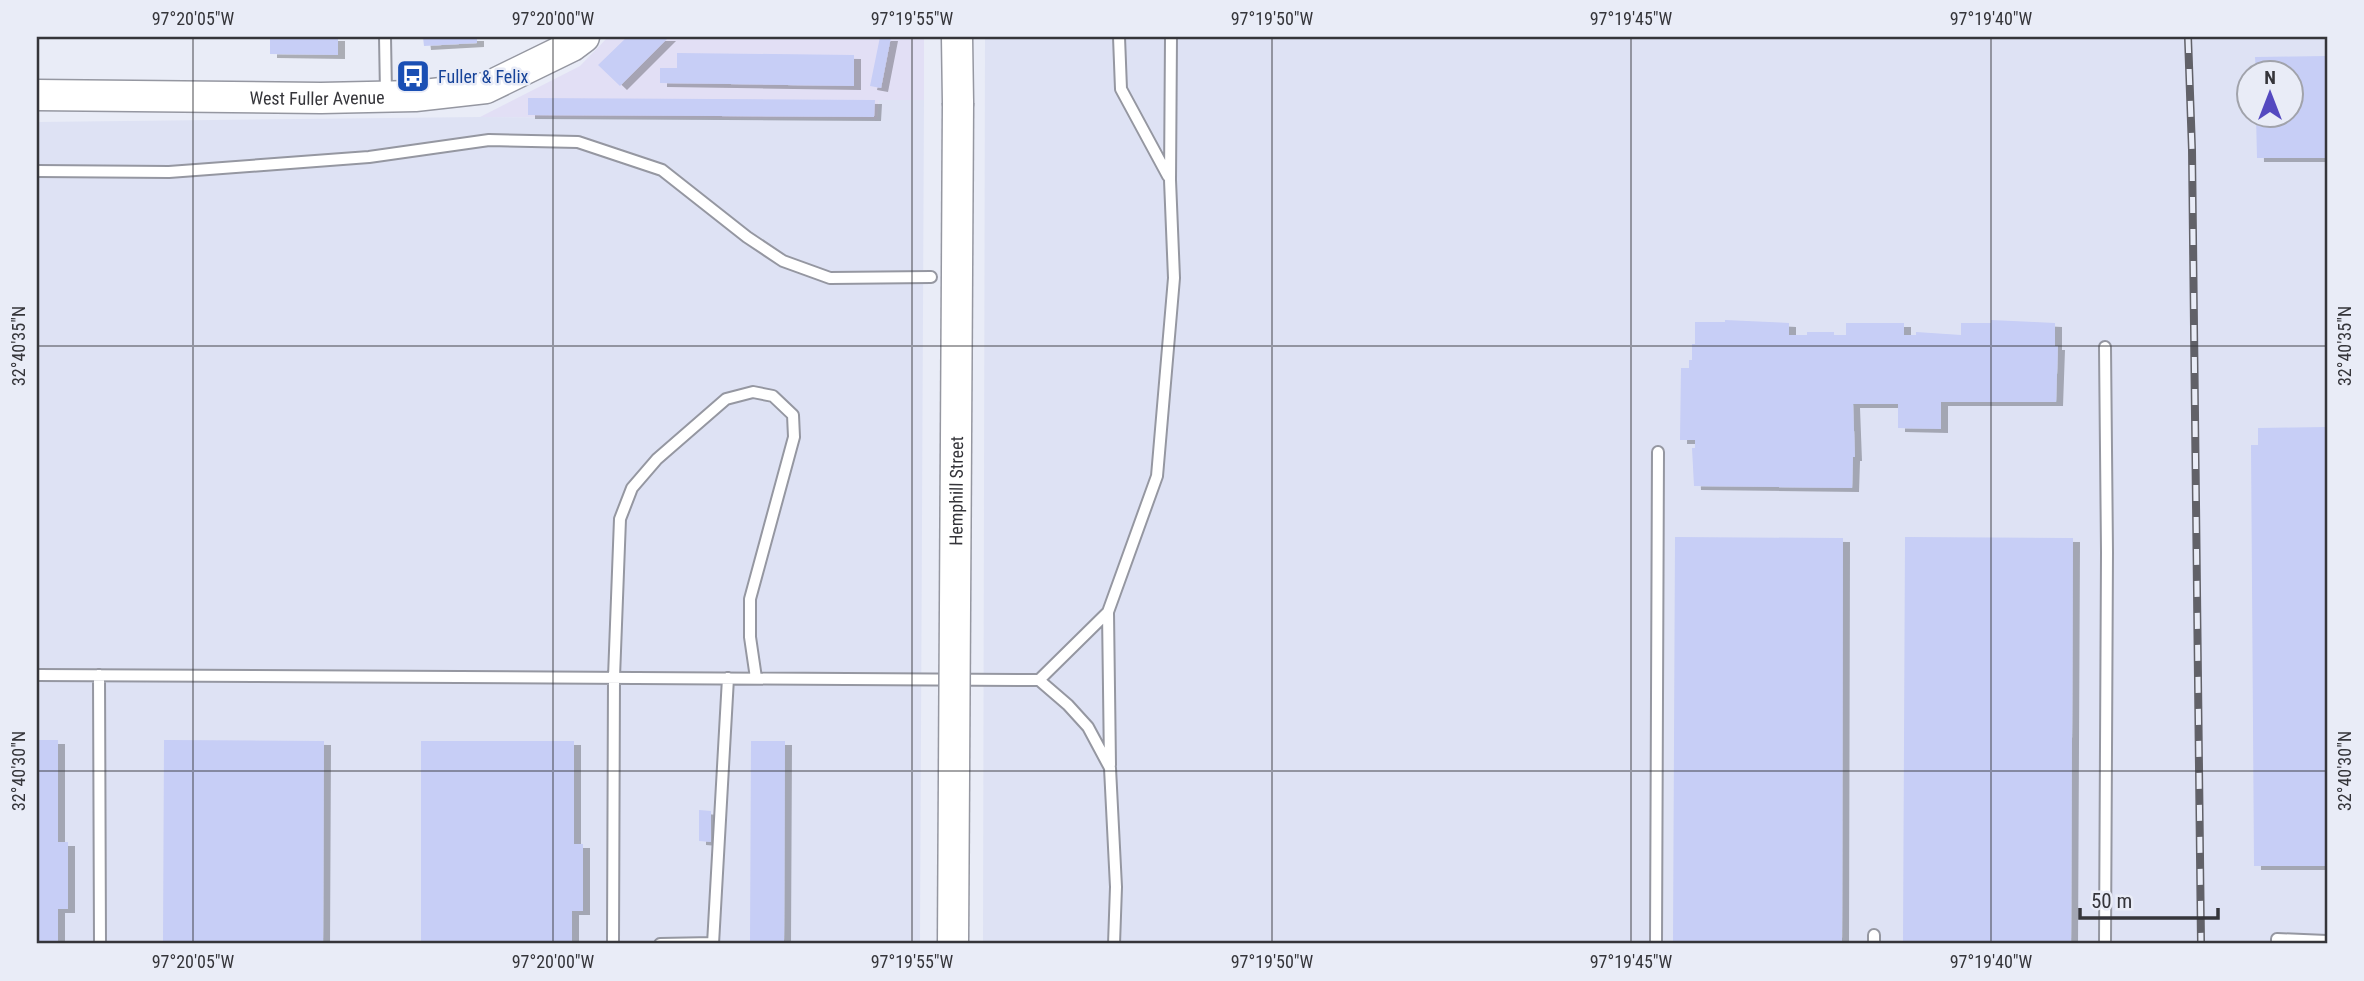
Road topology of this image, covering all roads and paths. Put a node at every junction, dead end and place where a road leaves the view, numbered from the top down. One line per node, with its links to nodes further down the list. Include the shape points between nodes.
1 (385, 37): 7 (lane)
2 (584, 37): 7 (main road, West Fuller Avenue, via 486,88)
3 (957, 37): 26 (main road, Hemphill Street, bridge)
4 (1119, 37): 9 (lane, via 1121,89)
5 (1171, 37): 9 (lane)
6 (37, 95): 7 (main road, West Fuller Avenue)
7 (386, 96)
8 (37, 171): 10 (lane, via 169,172 369,157 489,140 578,142 662,170 783,261 830,278)
9 (1170, 180): 13 (lane, via 1174,278 1157,476)
10 (932, 277)
11 (2105, 346): 29 (lane)
12 (1658, 452): 28 (lane)
13 (1108, 612): 19 (lane); 20 (lane)
14 (37, 675): 15 (lane)
15 (99, 675): 16 (lane); 23 (lane)
16 (614, 677): 17 (lane); 18 (lane, via 620,519 632,488 657,459 726,399 753,391 773,396 793,415 794,438 750,599); 24 (lane)
17 (728, 678): 18 (lane); 22 (lane)
18 (756, 678): 19 (lane)
19 (1039, 680): 20 (lane, via 1088,727)
20 (1110, 768): 27 (lane)
21 (2327, 941): 30 (lane, via 2277,939)
22 (713, 943): 25 (lane)
23 (100, 944)
24 (613, 944)
25 (660, 944)
26 (953, 944)
27 (1114, 944)
28 (1656, 944)
29 (2105, 944)
30 (2277, 944)

